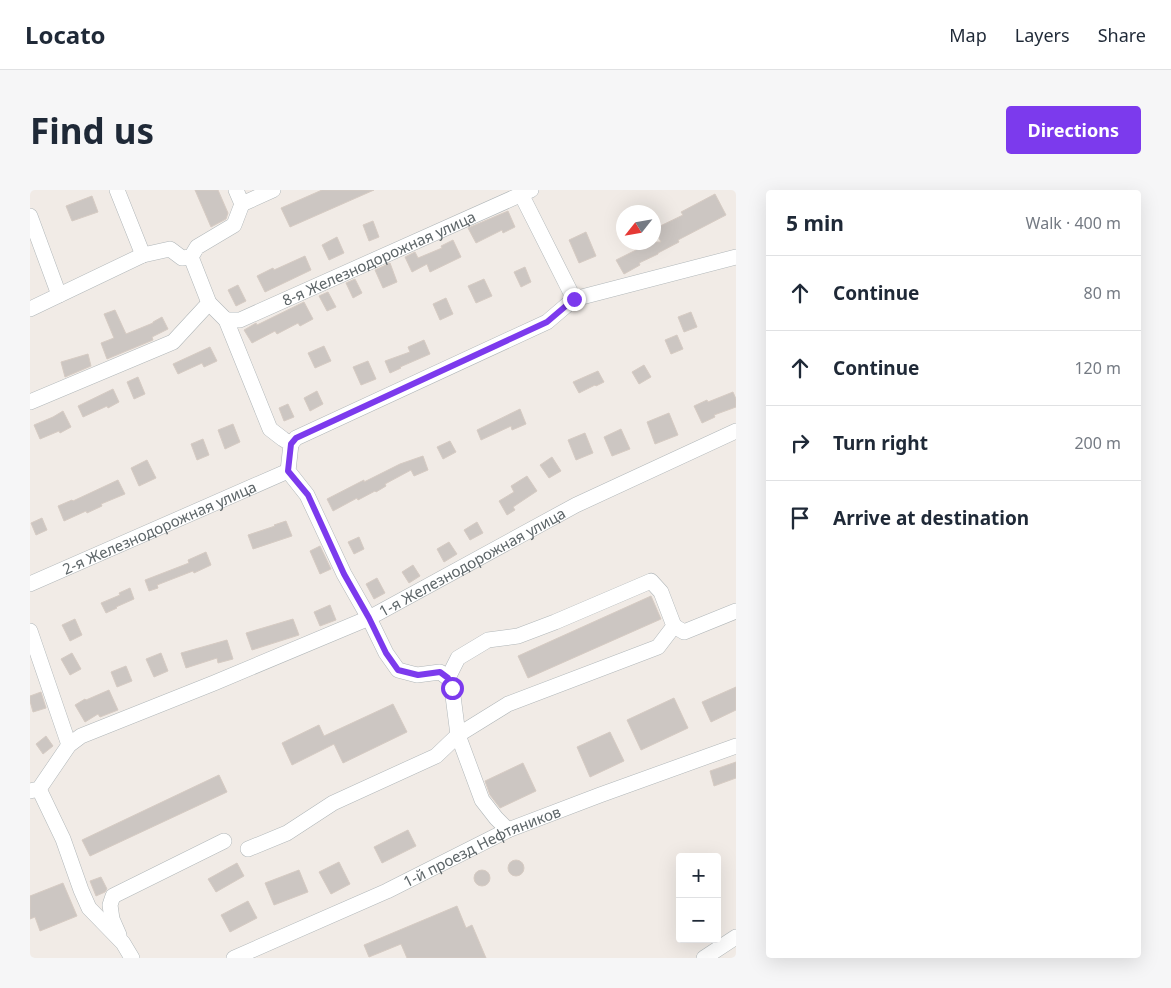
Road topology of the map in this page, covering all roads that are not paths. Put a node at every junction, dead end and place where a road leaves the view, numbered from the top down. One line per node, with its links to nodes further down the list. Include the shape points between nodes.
1 (116, 190): 6 (street)
2 (273, 190): 4 (street)
3 (520, 193): 10 (street); 13 (street, 8-я Железнодорожная улица, via 240,320)
4 (239, 197): 8 (street, via 234,225 197,248)
5 (30, 216): 9 (street)
6 (143, 255): 8 (street, via 170,249 182,258); 9 (street)
7 (736, 256): 10 (street)
8 (190, 257): 11 (street)
9 (59, 296): 12 (street)
10 (574, 299): 16 (street, via 547,322 296,438)
11 (209, 303): 13 (street); 14 (street, via 173,342)
12 (30, 310)
13 (226, 320): 16 (street, via 270,429)
14 (30, 402)
15 (736, 431): 20 (street, 1-я Железнодорожная улица, via 576,505)
16 (291, 444): 17 (street)
17 (288, 471): 18 (street, 2-я Железнодорожная улица); 20 (street, via 308,495 344,574)
18 (30, 584)
19 (736, 611): 21 (street, via 684,632)
20 (369, 618): 23 (street, via 398,670 418,675 440,672); 25 (street, 1-я Железнодорожная улица, via 81,736)
21 (674, 626): 23 (street, via 661,592 651,581 518,636 488,640 458,658); 24 (street, via 658,647 508,704)
22 (30, 631): 25 (street)
23 (448, 678): 24 (street)
24 (458, 735): 28 (street, via 482,800); 30 (street, via 436,756 333,803 287,833)
25 (69, 745): 27 (street, 1-я Железнодорожная улица)
26 (736, 746): 28 (street, 1-й проезд Нефтяников)
27 (35, 790): 32 (street, via 63,839)
28 (508, 830): 36 (street, 1-й проезд Нефтяников, via 388,891)
29 (224, 841): 31 (street)
30 (248, 849)
31 (113, 896): 32 (street); 34 (street, via 110,904 112,919)
32 (90, 908): 34 (street)
33 (736, 937): 37 (street)
34 (123, 943): 35 (street)
35 (132, 958)
36 (234, 958)
37 (704, 958)

